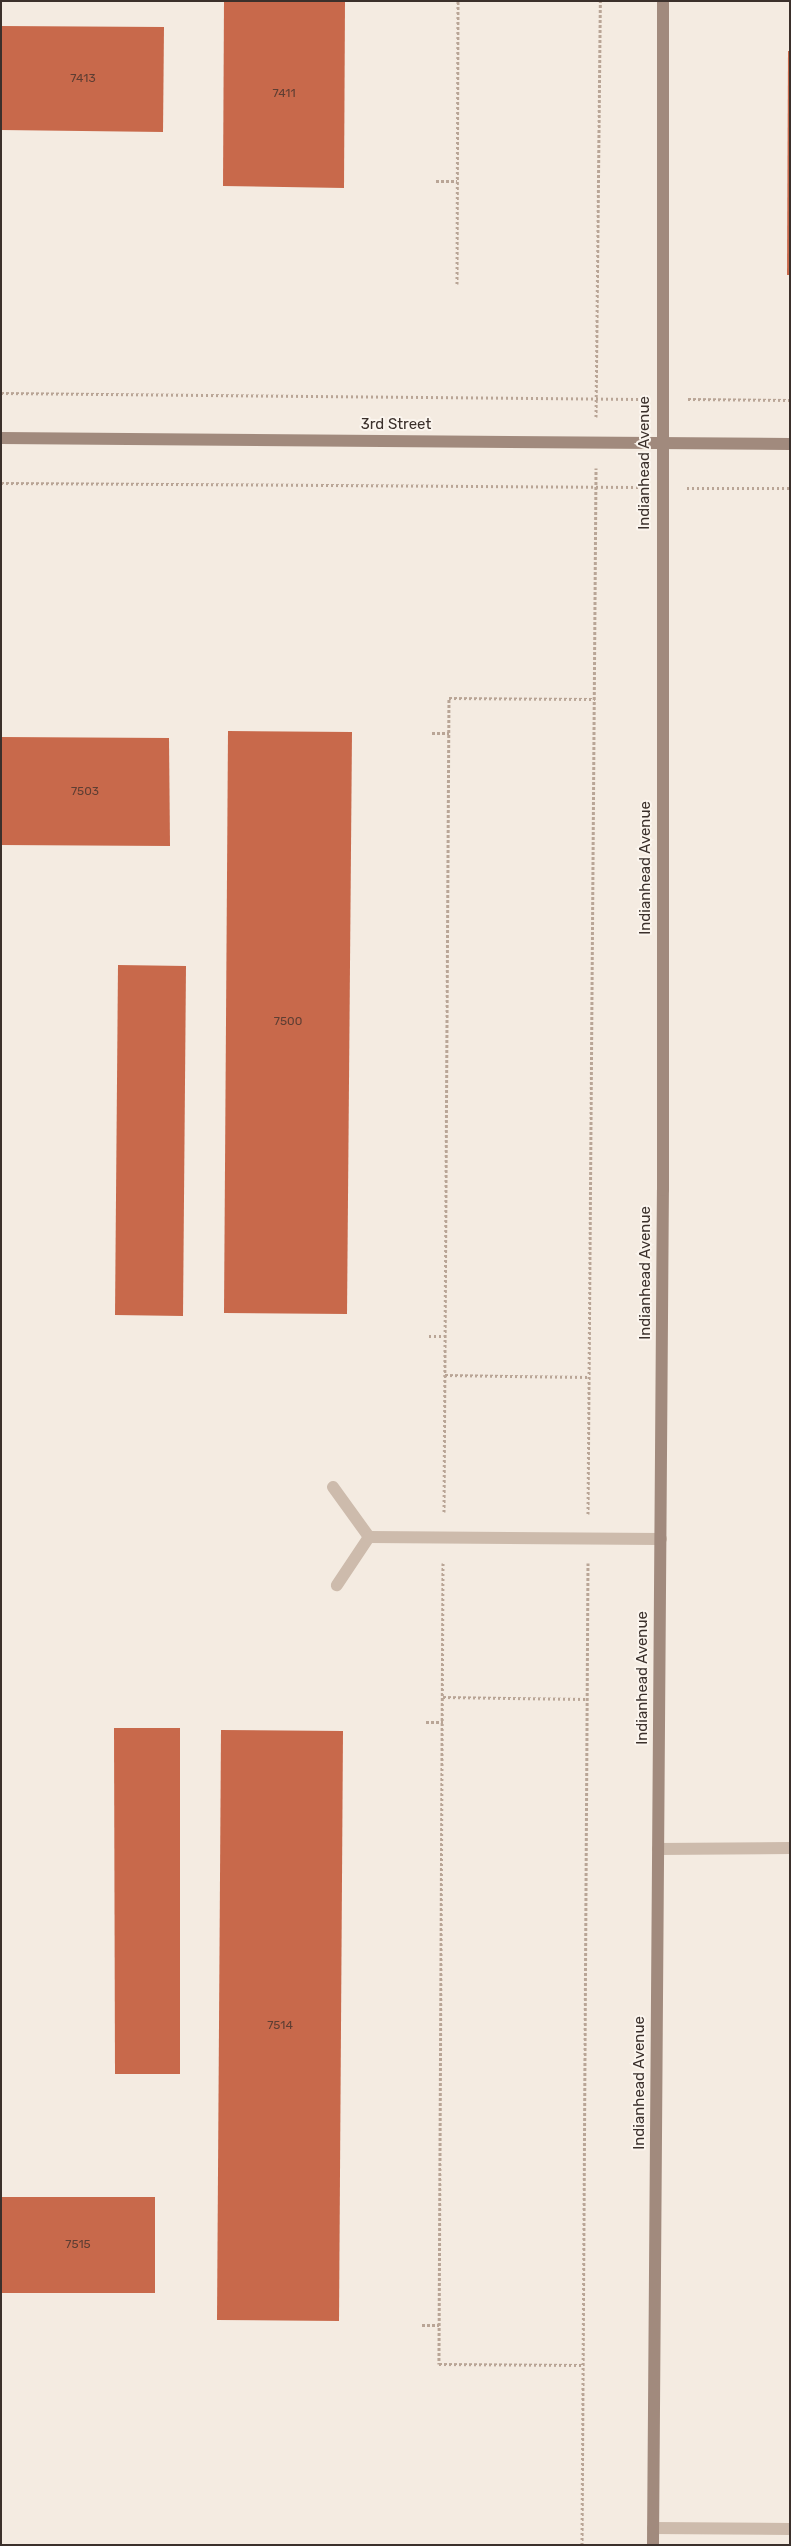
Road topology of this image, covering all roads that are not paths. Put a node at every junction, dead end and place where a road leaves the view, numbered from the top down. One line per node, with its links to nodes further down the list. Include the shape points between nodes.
1 (663, 1): 3 (main road, Indianhead Avenue)
2 (1, 438): 3 (main road, 3rd Street)
3 (660, 443): 4 (main road, 3rd Street); 7 (main road, Indianhead Avenue)
4 (790, 444)
5 (333, 1487): 6 (lane)
6 (369, 1536): 7 (lane); 8 (lane)
7 (661, 1539): 10 (main road, Indianhead Avenue)
8 (336, 1585)
9 (790, 1848): 10 (lane)
10 (658, 1849): 11 (main road, Indianhead Avenue)
11 (653, 2528): 12 (lane); 13 (main road, Indianhead Avenue)
12 (790, 2529)
13 (653, 2545)

